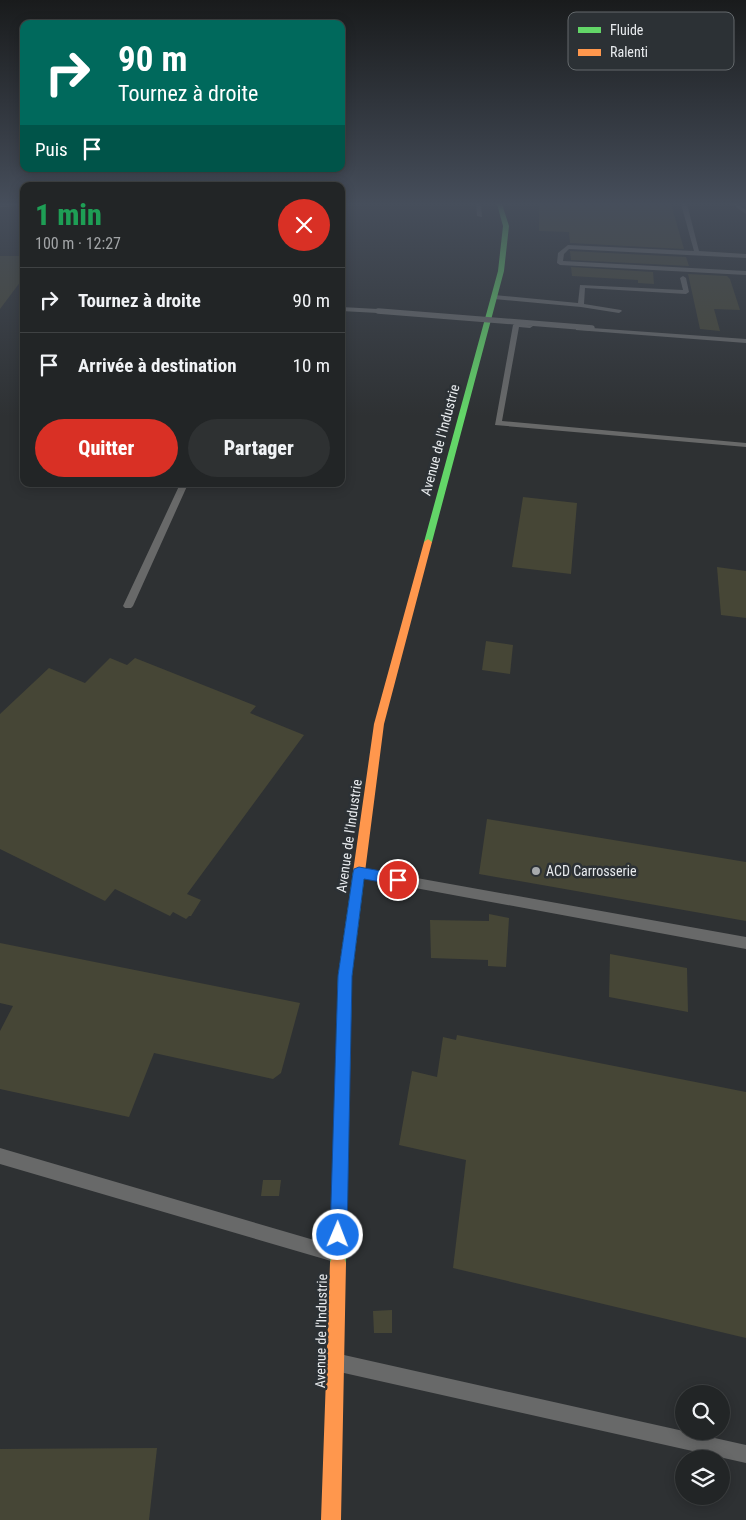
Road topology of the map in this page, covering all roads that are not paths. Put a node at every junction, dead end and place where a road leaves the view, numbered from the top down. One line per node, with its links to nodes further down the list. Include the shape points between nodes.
1 (500, 275): 3 (street, Avenue de l'Industrie)
2 (683, 278): 4 (lane, via 686,292 582,286)
3 (494, 298): 4 (lane); 12 (street, Avenue de l'Industrie, via 379,724)
4 (581, 305): 6 (lane)
5 (345, 309): 7 (lane, bridge, via 630,330)
6 (618, 311)
7 (633, 333): 8 (lane); 9 (lane, via 516,324 498,423)
8 (746, 342)
9 (746, 445)
10 (183, 487): 11 (lane)
11 (128, 606)
12 (359, 873): 13 (lane); 15 (street, Avenue de l'Industrie, via 345,976)
13 (746, 943)
14 (0, 1156): 15 (lane)
15 (338, 1255): 16 (street, Avenue de l'Industrie)
16 (335, 1362): 17 (lane); 18 (street, Avenue de l'Industrie)
17 (746, 1454)
18 (331, 1520)

